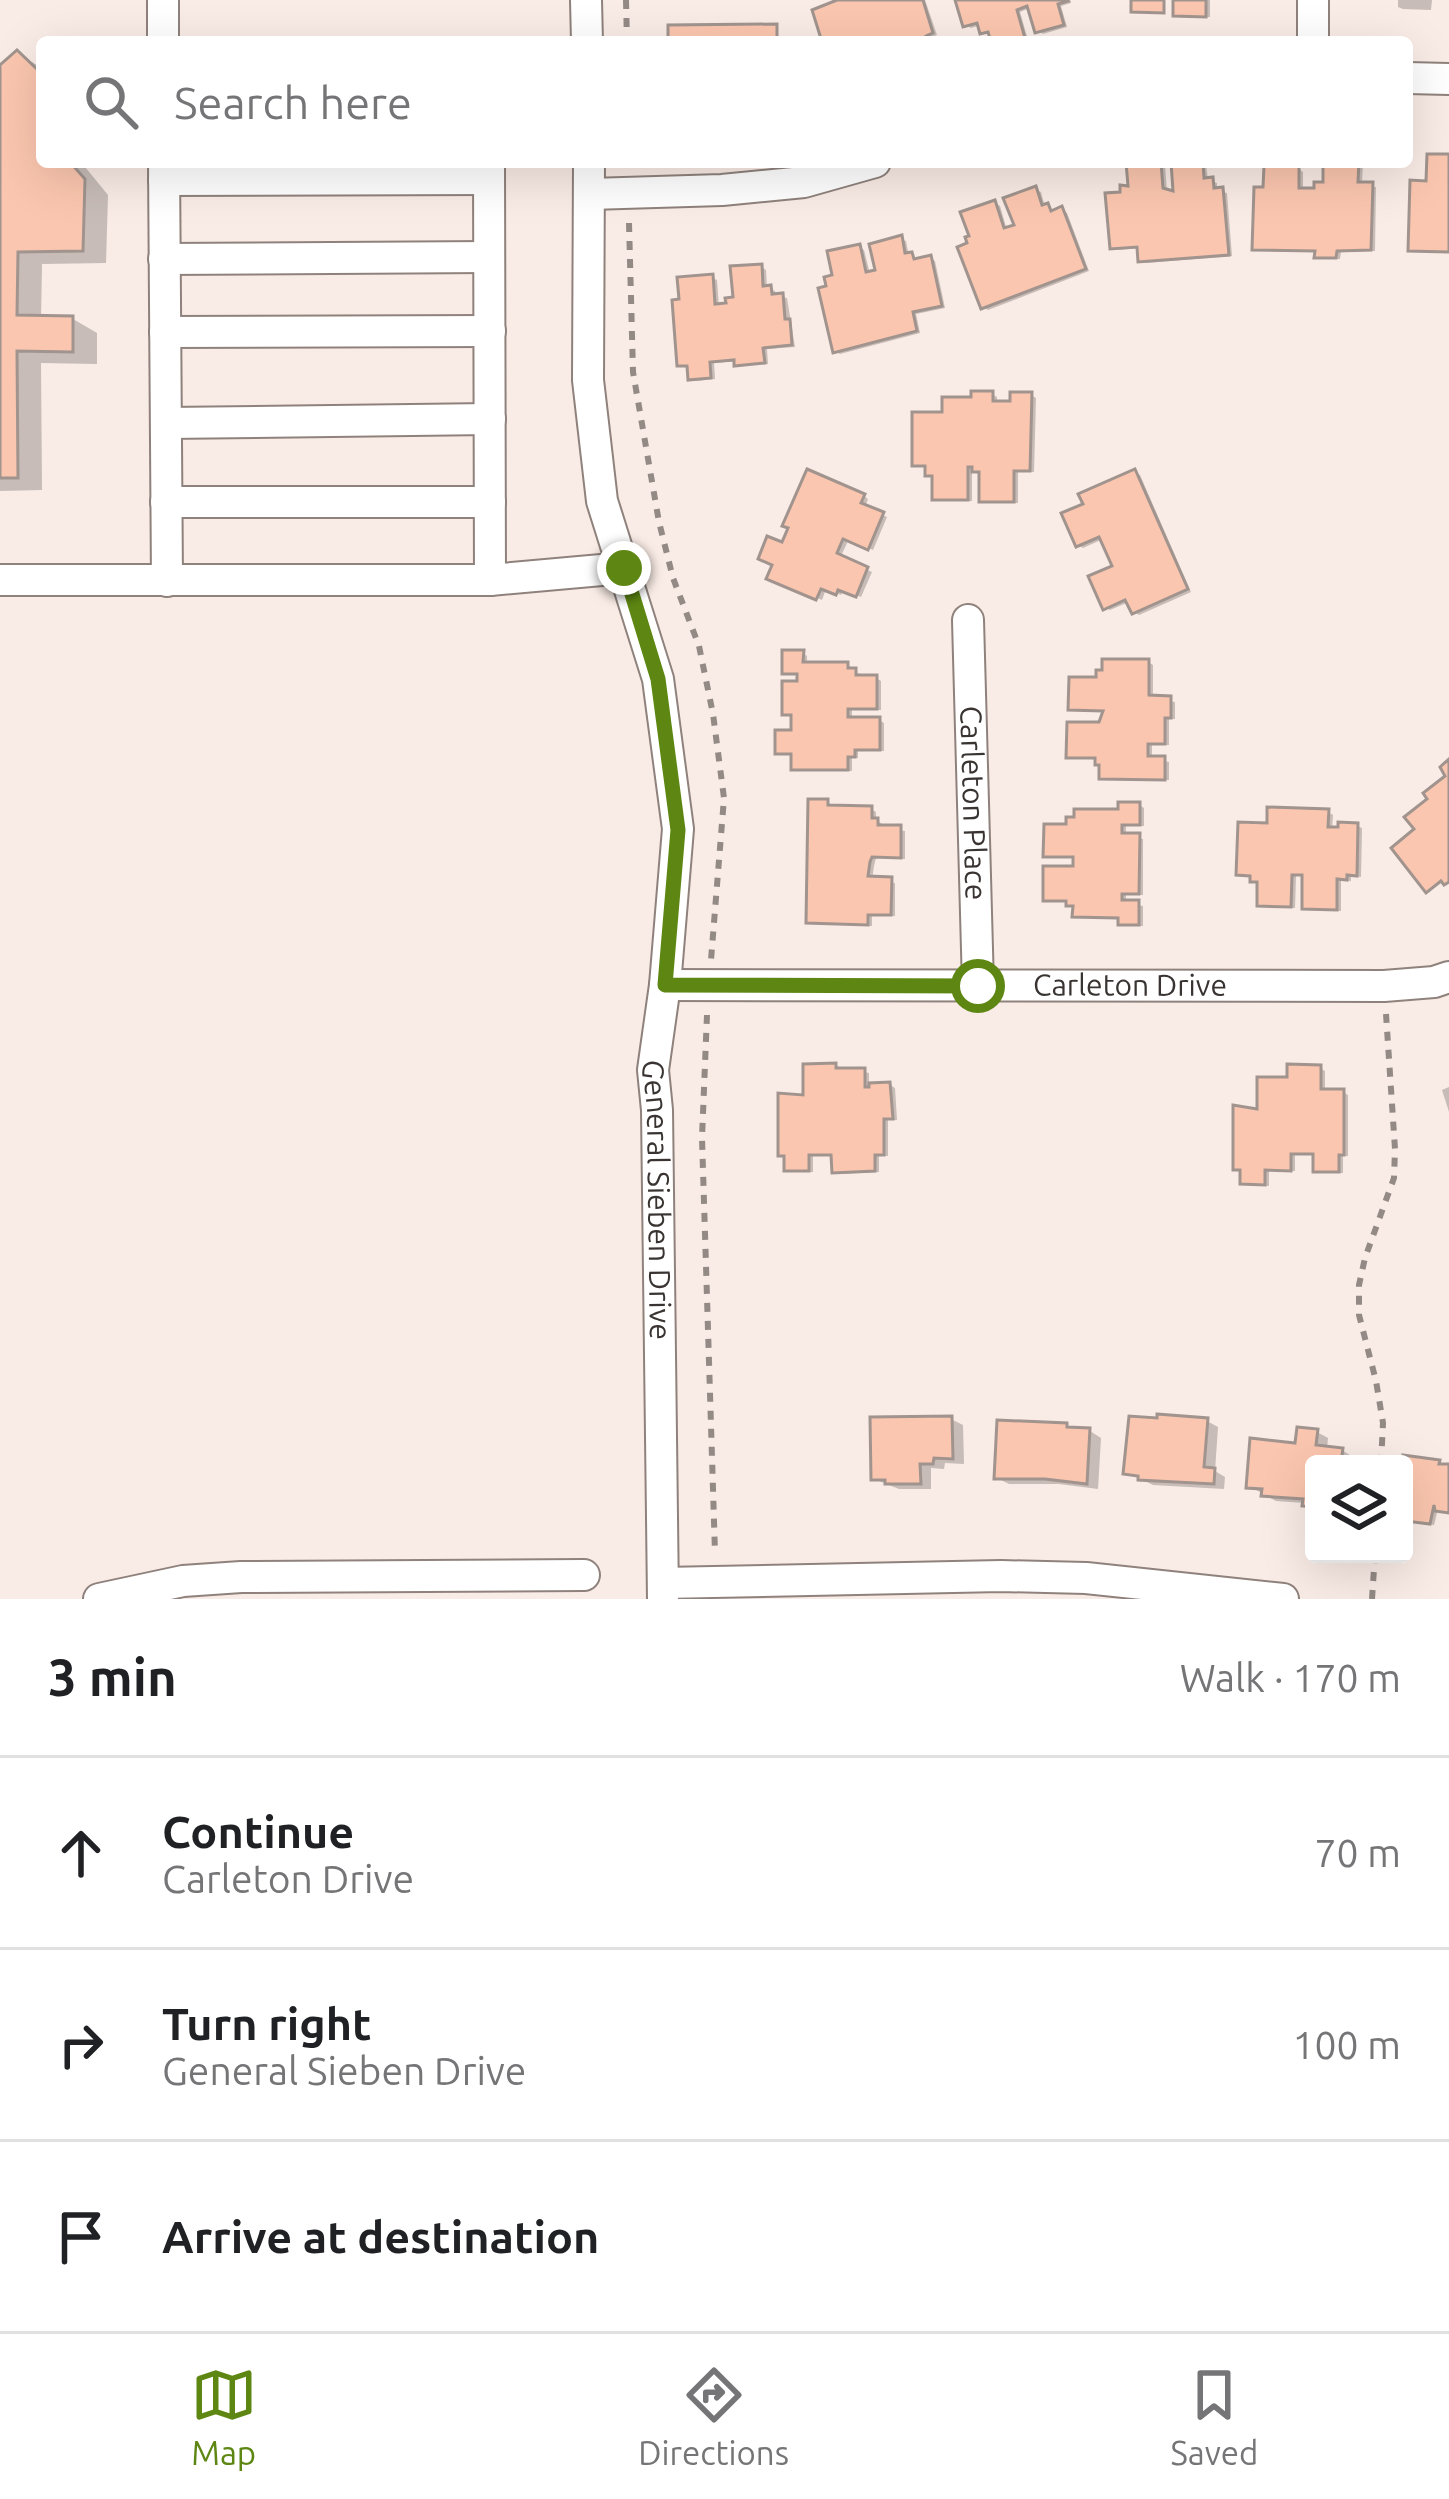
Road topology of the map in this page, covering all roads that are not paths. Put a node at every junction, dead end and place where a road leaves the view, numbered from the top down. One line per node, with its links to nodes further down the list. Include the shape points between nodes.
1 (163, 0): 4 (street)
2 (586, 0): 5 (street)
3 (1313, 0): 6 (street)
4 (163, 36)
5 (587, 36)
6 (1313, 36)
7 (1413, 79): 8 (street)
8 (1449, 80)
9 (590, 168): 13 (street, General Sieben Drive)
10 (854, 168): 13 (street, via 804,182)
11 (164, 171): 12 (street); 15 (street)
12 (489, 171): 14 (street)
13 (590, 194): 22 (street, General Sieben Drive, via 588,380 602,501)
14 (489, 257): 15 (street); 16 (street)
15 (164, 259): 17 (street)
16 (490, 331): 17 (street); 18 (street)
17 (165, 332): 19 (street)
18 (490, 419): 19 (street); 21 (street)
19 (166, 423): 20 (street)
20 (166, 502): 21 (street); 25 (street)
21 (490, 502): 24 (street)
22 (624, 568): 24 (street); 28 (street, General Sieben Drive, via 658,679 678,830)
23 (0, 580): 25 (street)
24 (490, 580): 25 (street)
25 (166, 581)
26 (968, 620): 29 (street, Carleton Place)
27 (1449, 977): 29 (street, Carleton Drive, via 1384,986)
28 (665, 985): 29 (street, Carleton Drive); 31 (street, General Sieben Drive, via 653,1070)
29 (978, 986)
30 (584, 1575): 32 (street, via 241,1577)
31 (663, 1591): 33 (street, via 1001,1576)
32 (98, 1599)
33 (1283, 1599)

